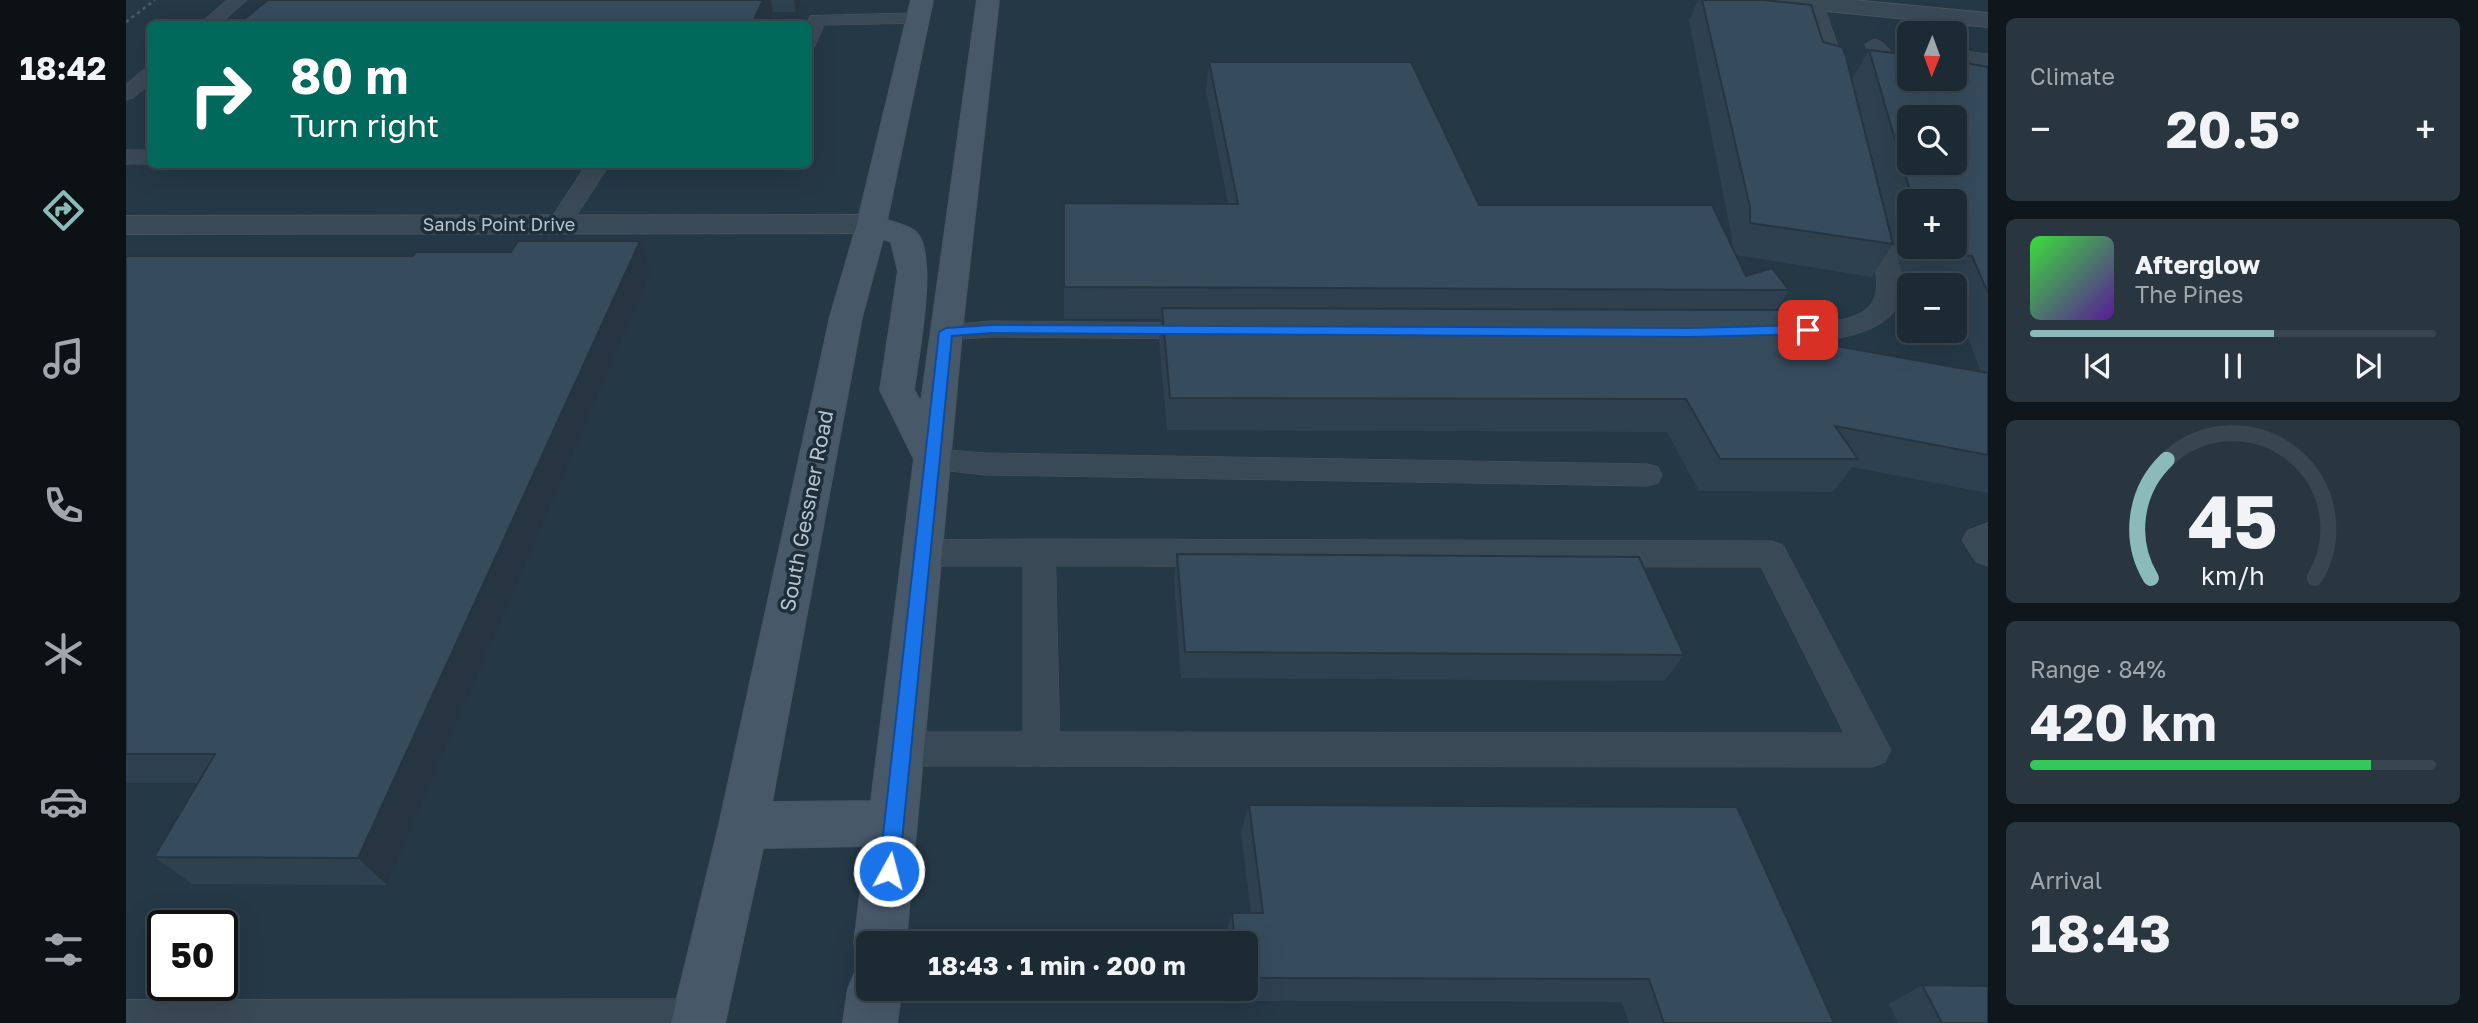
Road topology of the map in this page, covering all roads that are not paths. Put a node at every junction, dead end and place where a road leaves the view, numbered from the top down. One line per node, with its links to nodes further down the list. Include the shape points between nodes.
1 (238, 0): 7 (lane)
2 (988, 0): 24 (main road)
3 (1786, 0): 4 (street)
4 (1814, 3): 6 (street); 15 (lane)
5 (920, 9): 8 (lane, via 817,20); 20 (main road, South Gessner Road)
6 (1988, 20)
7 (213, 21)
8 (812, 32)
9 (1897, 48): 12 (lane, via 1875,45)
10 (1967, 57): 11 (lane)
11 (1988, 60)
12 (1897, 70)
13 (147, 76): 14 (lane)
14 (126, 94)
15 (1845, 99)
16 (126, 157): 17 (lane)
17 (147, 157)
18 (596, 168): 22 (lane)
19 (1867, 189): 25 (lane, via 1890,289 1887,305 1874,318 1855,326)
20 (872, 224): 22 (street, Sands Point Drive); 26 (main road, via 905,237 913,271 897,390); 35 (main road, South Gessner Road, via 846,317)
21 (126, 225): 22 (street, Sands Point Drive)
22 (559, 225)
23 (1223, 331): 24 (lane)
24 (946, 332): 26 (main road)
25 (1755, 332)
26 (933, 460): 27 (lane); 30 (main road)
27 (1647, 475)
28 (1988, 535): 31 (lane, via 1978,540)
29 (1039, 551): 30 (lane); 33 (lane); 33 (lane, via 1771,554 1872,750)
30 (921, 553): 32 (main road)
31 (1988, 553)
32 (903, 749): 33 (lane); 34 (main road)
33 (1042, 751)
34 (895, 822): 35 (main road); 36 (main road)
35 (743, 825): 39 (main road, South Gessner Road)
36 (881, 931)
37 (873, 1001): 40 (main road)
38 (126, 1022): 39 (lane)
39 (699, 1022)
40 (870, 1023)

